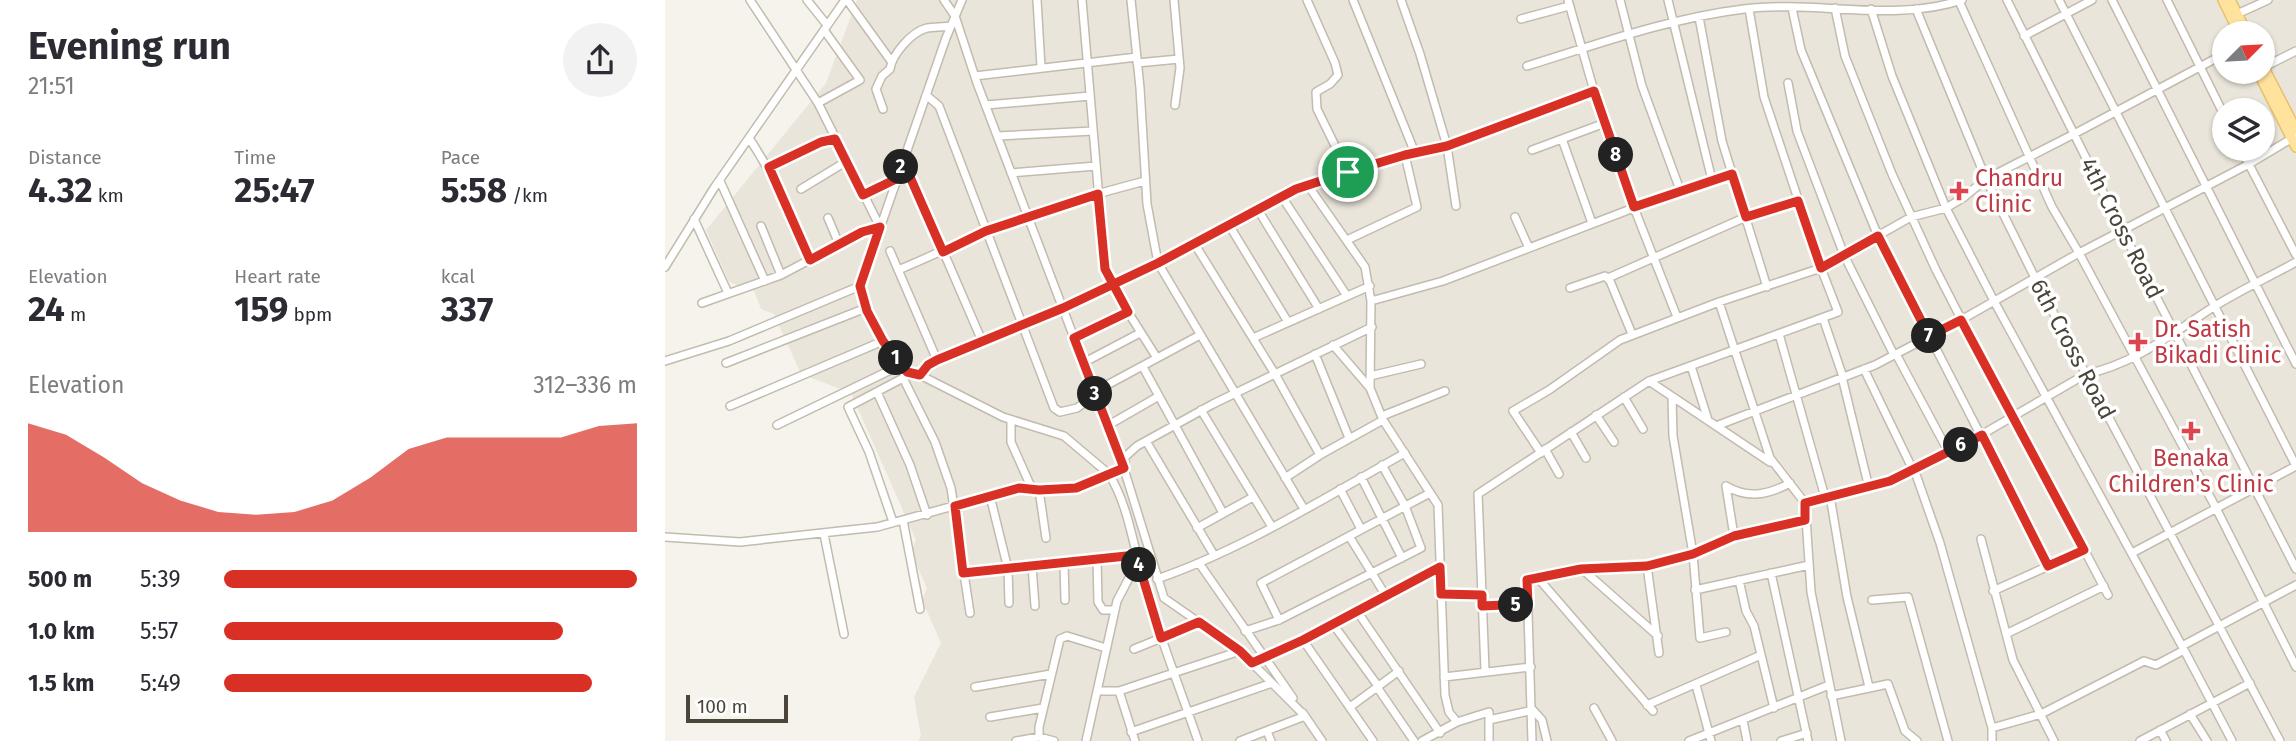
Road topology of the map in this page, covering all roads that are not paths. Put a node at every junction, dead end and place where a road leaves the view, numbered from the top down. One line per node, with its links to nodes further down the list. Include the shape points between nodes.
1 (750, 0): 53 (street)
2 (807, 0): 39 (street)
3 (846, 0): 39 (street); 47 (street)
4 (944, 0): 32 (street)
5 (961, 0): 32 (street)
6 (1037, 0): 52 (street)
7 (1082, 0): 49 (street)
8 (1131, 0): 45 (street)
9 (1174, 0): 44 (street)
10 (1307, 0): 88 (street, via 1338,75 1316,92 1317,109)
11 (1353, 0): 79 (street)
12 (1401, 0): 77 (street)
13 (1620, 0): 40 (street)
14 (1668, 0): 37 (street)
15 (2007, 0): 41 (street, 4th Cross Road)
16 (2059, 0): 30 (street)
17 (2092, 0): 30 (street)
18 (2112, 0): 58 (street)
19 (2167, 0): 51 (street)
20 (2223, 0): 35 (main road)
21 (2230, 0): 31 (main road)
22 (2268, 0): 31 (street)
23 (1961, 1): 29 (street); 81 (street)
24 (1568, 3): 34 (street); 42 (street)
25 (1792, 8): 26 (street); 27 (street); 121 (street, via 1801,50)
26 (1835, 8): 28 (street); 112 (street, via 1845,56)
27 (1749, 9): 33 (street); 103 (street, via 1764,97)
28 (1871, 9): 29 (street); 106 (street, via 1892,76)
29 (1916, 9): 92 (street, 6th Cross Road)
30 (2066, 13): 41 (street); 67 (street)
31 (2237, 14): 36 (main road)
32 (955, 16): 38 (street); 54 (street)
33 (1699, 17): 37 (street); 90 (street)
34 (1521, 19)
35 (2233, 21)
36 (2241, 21)
37 (1674, 22): 40 (street); 93 (street)
38 (950, 26): 47 (street, via 922,31); 60 (street)
39 (826, 28): 53 (street); 63 (street, via 860,80)
40 (1629, 35): 42 (street); 99 (street, via 1642,86)
41 (2024, 36): 71 (street, 4th Cross Road)
42 (1582, 49): 50 (street); 59 (street)
43 (2296, 51): 48 (street)
44 (1179, 59): 45 (street); 65 (street)
45 (1137, 60): 49 (street); 95 (street)
46 (2212, 60): 51 (street)
47 (891, 61): 66 (street, via 876,87)
48 (2275, 61)
49 (1087, 62): 52 (street); 61 (street)
50 (1527, 66)
51 (2200, 66): 58 (street); 62 (street)
52 (1041, 67): 54 (street)
53 (796, 70): 63 (street); 73 (street)
54 (975, 76): 64 (street)
55 (1788, 83): 129 (street, via 1797,131)
56 (2265, 84): 74 (main road)
57 (2274, 84): 68 (main road)
58 (2159, 89): 67 (street); 97 (street)
59 (1594, 91): 69 (street); 77 (street)
60 (926, 95): 87 (street); 120 (street, via 939,106)
61 (1090, 96): 64 (street); 70 (street)
62 (2216, 98)
63 (818, 103): 75 (street)
64 (986, 105): 72 (street)
65 (1175, 105)
66 (883, 109)
67 (2116, 111): 71 (street); 108 (street)
68 (2293, 116): 74 (main road)
69 (1605, 123): 76 (street); 105 (street)
70 (1093, 131): 72 (street); 85 (street)
71 (2074, 134): 81 (street); 119 (street, 4th Cross Road)
72 (998, 136): 89 (street)
73 (749, 138): 86 (street); 94 (street)
74 (2295, 138): 84 (street)
75 (835, 139): 83 (street); 86 (street)
76 (1562, 139): 78 (street); 115 (street)
77 (1447, 146): 79 (street); 104 (street)
78 (1532, 150)
79 (1415, 153): 80 (street)
80 (1405, 155): 88 (street); 122 (street, via 1417,208)
81 (2029, 157): 92 (street); 128 (street)
82 (2247, 161): 84 (street)
83 (847, 162): 98 (street); 101 (street)
84 (2249, 164): 97 (street); 130 (street)
85 (1096, 166): 89 (street); 100 (street)
86 (769, 167): 132 (street)
87 (901, 167): 91 (street); 127 (street, via 909,172)
88 (1348, 172): 96 (street)
89 (1011, 173): 109 (street)
90 (1732, 174): 93 (street); 111 (street)
91 (896, 179): 101 (street); 118 (street)
92 (1986, 179): 106 (street); 140 (street, 6th Cross Road)
93 (1712, 180): 99 (street)
94 (720, 181): 114 (street); 141 (street)
95 (1145, 181): 100 (street); 134 (street)
96 (1307, 184): 102 (street); 122 (street)
97 (2208, 186): 108 (street); 143 (street)
98 (801, 189)
99 (1680, 190): 105 (street)
100 (1098, 194): 109 (street); 142 (street, via 1105,269)
101 (863, 195): 118 (street)
102 (1282, 197): 107 (street); 149 (street)
103 (1798, 201): 111 (street); 136 (street)
104 (1456, 206)
105 (1634, 207): 115 (street); 131 (street)
106 (1946, 208): 112 (street); 151 (street)
107 (1258, 210): 116 (street); 157 (street)
108 (2165, 210): 119 (street); 154 (street)
109 (1028, 216): 120 (street); 156 (street)
110 (1515, 217): 125 (street)
111 (1746, 217): 131 (street); 146 (street)
112 (1912, 217): 121 (street); 161 (street)
113 (828, 218): 124 (street)
114 (694, 219): 135 (street); 148 (street)
115 (1592, 223): 125 (street)
116 (1229, 225): 123 (street); 162 (street)
117 (761, 226): 138 (street)
118 (880, 227): 124 (street); 144 (street)
119 (2122, 230): 128 (street); 168 (street, 4th Cross Road)
120 (986, 231): 127 (street); 163 (street)
121 (1878, 236): 129 (street); 170 (street)
122 (1347, 240): 145 (street, via 1365,267)
123 (1194, 243): 134 (street); 172 (street)
124 (839, 244): 132 (street)
125 (1529, 248): 150 (street, via 1443,281)
126 (890, 251): 137 (street)
127 (943, 252): 137 (street); 174 (street)
128 (2079, 253): 140 (street); 179 (street)
129 (1844, 255): 136 (street); 178 (street)
130 (2296, 255)
131 (1653, 256): 139 (street); 159 (street)
132 (810, 260): 138 (street)
133 (2296, 262): 143 (street)
134 (1158, 263): 142 (street); 169 (street)
135 (665, 267)
136 (1821, 268): 146 (street); 160 (street, via 1838,312)
137 (898, 270): 181 (street)
138 (781, 275): 141 (street)
139 (1608, 278): 147 (street); 166 (street)
140 (2035, 278): 151 (street); 192 (street, 6th Cross Road)
141 (765, 281): 148 (street)
142 (1112, 284): 156 (street); 158 (street)
143 (2256, 284): 154 (street); 186 (street)
144 (860, 286): 155 (street); 182 (street, via 729,341)
145 (1370, 286): 149 (street); 150 (street)
146 (1766, 287): 152 (street)
147 (1570, 288)
148 (728, 293): 153 (street)
149 (1347, 296): 157 (street)
150 (1371, 301): 164 (street)
151 (1994, 301): 161 (street); 204 (street)
152 (1719, 302): 159 (street); 176 (street)
153 (702, 303)
154 (2216, 306): 168 (street); 232 (street)
155 (866, 308): 173 (street); 183 (street)
156 (1063, 308): 163 (street); 171 (street)
157 (1319, 309): 162 (street)
158 (1128, 312): 165 (street); 171 (street)
159 (1677, 317): 166 (street)
160 (1822, 318): 167 (street); 195 (street)
161 (1961, 320): 170 (street); 211 (street)
162 (1288, 322): 172 (street)
163 (1020, 324): 174 (street); 200 (street, via 1056,411 1077,408)
164 (1372, 327): 175 (street); 194 (street)
165 (1140, 332): 180 (street); 184 (street)
166 (1632, 334): 225 (street, via 1513,411)
167 (1779, 334): 176 (street); 202 (street)
168 (2176, 334): 179 (street); 241 (street, 4th Cross Road)
169 (1200, 335): 180 (street); 201 (street)
170 (1929, 336): 178 (street); 221 (street)
171 (1074, 338): 184 (street)
172 (1253, 338): 191 (street)
173 (883, 341): 190 (street); 207 (street)
174 (982, 341): 181 (street)
175 (1333, 345): 177 (street); 197 (street)
176 (1734, 350): 187 (street); 209 (street)
177 (1315, 354): 191 (street); 222 (street)
178 (1895, 354): 189 (street); 226 (street)
179 (2135, 356): 192 (street, via 2108,370); 251 (street)
180 (1157, 358): 188 (street)
181 (937, 360): 193 (street)
182 (665, 361)
183 (726, 362)
184 (1083, 363): 200 (street)
185 (1421, 364): 194 (street)
186 (2296, 365)
187 (1691, 366): 196 (street); 214 (street)
188 (1143, 367): 200 (street); 203 (street)
189 (1864, 369): 195 (street); 234 (street)
190 (904, 372): 193 (street); 199 (street); 215 (street); 249 (street, via 940,456)
191 (1275, 374): 201 (street); 228 (street)
192 (2086, 374): 204 (street); 263 (street, 6th Cross Road)
193 (920, 375): 213 (street)
194 (1370, 376): 197 (street)
195 (1842, 377): 202 (street); 240 (street)
196 (1649, 381): 205 (street); 206 (street)
197 (1370, 388): 212 (street)
198 (1445, 391): 212 (street)
199 (877, 392): 254 (street); 258 (street, via 848,407)
200 (1095, 393): 216 (street)
201 (1235, 394): 208 (street); 238 (street)
202 (1797, 395): 209 (street); 246 (street)
203 (1159, 396): 216 (street); 217 (street)
204 (2047, 396): 211 (street); 271 (street)
205 (1624, 397): 210 (street); 219 (street)
206 (1672, 397): 214 (street); 272 (street, via 1673,436)
207 (730, 406)
208 (1201, 410): 217 (street); 247 (street)
209 (1756, 412): 218 (street); 231 (street, via 1770,458)
210 (1596, 415): 220 (street); 224 (street)
211 (2014, 416): 221 (street); 270 (street)
212 (1383, 418): 222 (street); 227 (street)
213 (1011, 420): 235 (street, via 1064,436); 242 (street, via 1011,442)
214 (1709, 421): 218 (street)
215 (777, 425)
216 (1107, 426): 233 (street)
217 (1174, 426): 223 (street); 253 (street)
218 (1716, 426): 231 (street)
219 (1643, 429)
220 (1571, 432): 225 (street); 229 (street)
221 (1982, 435): 226 (street); 282 (street)
222 (1349, 439): 228 (street)
223 (1146, 441): 233 (street, via 1125,457); 261 (street)
224 (1613, 442)
225 (1543, 451): 236 (street); 298 (street, via 1478,494)
226 (1948, 451): 234 (street)
227 (1405, 453): 230 (street); 244 (street)
228 (1320, 455): 238 (street)
229 (1586, 458)
230 (1382, 465): 237 (street); 250 (street)
231 (1777, 466): 239 (street)
232 (2296, 466): 241 (street)
233 (1124, 468): 235 (street); 291 (street)
234 (1913, 470): 240 (street); 363 (street, via 1947,567)
235 (1109, 474): 242 (street, via 1076,488); 274 (street, via 1125,505)
236 (1559, 474)
237 (1361, 477): 243 (street); 255 (street)
238 (1285, 478): 252 (street)
239 (1790, 483): 248 (street); 266 (street, via 1749,495 1726,486)
240 (1869, 488): 246 (street)
241 (2255, 488): 251 (street); 286 (street, 4th Cross Road)
242 (1036, 489): 245 (street, via 1019,488); 268 (street)
243 (1340, 489): 252 (street); 262 (street)
244 (1430, 493): 250 (street); 283 (street, via 1438,505)
245 (990, 496): 249 (street); 284 (street)
246 (1828, 496): 248 (street); 344 (street)
247 (1253, 497): 253 (street); 260 (street)
248 (1805, 503): 257 (street)
249 (955, 506): 254 (street); 287 (street)
250 (1405, 506): 255 (street); 275 (street, via 1421,548)
251 (2216, 508): 263 (street); 304 (street)
252 (1304, 509): 260 (street)
253 (1223, 513): 261 (street)
254 (927, 515): 256 (street)
255 (1383, 518): 262 (street); 275 (street)
256 (903, 520): 258 (street); 308 (street)
257 (1805, 520): 266 (street); 279 (street)
258 (893, 522): 264 (street)
259 (665, 527): 267 (street)
260 (1272, 527): 273 (street)
261 (1197, 528): 273 (street)
262 (1361, 529): 265 (street)
263 (2169, 533): 271 (street); 315 (street, 6th Cross Road)
264 (824, 534): 267 (street, via 740,541); 318 (street)
265 (1349, 536): 288 (street); 312 (street, via 1261,583)
266 (1734, 536): 272 (street)
267 (666, 537)
268 (1046, 538)
269 (1982, 539): 296 (street)
270 (2084, 550): 282 (street); 294 (street)
271 (2132, 553): 324 (street)
272 (1693, 554): 281 (street); 295 (street)
273 (1214, 555): 278 (street)
274 (1137, 558): 276 (street); 309 (street); 321 (street)
275 (1402, 558): 288 (street)
276 (1097, 559): 277 (street); 309 (street, via 1098,602 1103,610)
277 (1064, 562): 280 (street); 301 (street)
278 (1199, 563): 291 (street); 316 (street)
279 (1809, 565): 289 (street); 341 (street)
280 (1033, 566): 284 (street); 306 (street)
281 (1647, 566): 285 (street); 320 (street)
282 (2048, 566): 296 (street)
283 (1440, 567): 297 (street); 300 (street)
284 (1007, 569): 287 (street); 303 (street)
285 (1581, 569): 290 (street); 320 (street)
286 (2296, 569)
287 (963, 573): 311 (street)
288 (1372, 573): 300 (street); 312 (street)
289 (1771, 573): 292 (street); 348 (street)
290 (1538, 578): 305 (street, via 1527,580); 340 (street, via 1650,708)
291 (1157, 579): 313 (street, via 1164,598)
292 (1739, 580): 295 (street); 328 (street)
293 (2296, 585): 304 (street)
294 (2104, 586): 299 (street); 319 (street)
295 (1695, 590): 317 (street, via 1700,638)
296 (1993, 591): 319 (street)
297 (1441, 594): 298 (street); 337 (street)
298 (1482, 595): 307 (street)
299 (2108, 595)
300 (1386, 596): 310 (street)
301 (1065, 600)
302 (1872, 600): 392 (street, via 1908,597)
303 (1009, 603)
304 (2263, 603): 315 (street); 332 (street)
305 (1528, 604): 307 (street); 331 (street)
306 (1035, 606)
307 (1482, 606): 333 (street)
308 (920, 610)
309 (1115, 610): 323 (street)
310 (1357, 611): 314 (street); 334 (street)
311 (970, 613)
312 (1279, 620): 316 (street)
313 (1199, 622): 321 (street); 326 (street)
314 (1333, 624): 322 (street); 342 (street)
315 (2219, 625): 324 (street); 339 (street, 6th Cross Road)
316 (1245, 631): 329 (street)
317 (1726, 632)
318 (844, 634)
319 (2005, 634): 356 (street)
320 (1658, 636): 327 (street)
321 (1161, 638): 325 (street); 335 (street)
322 (1303, 640): 329 (street); 350 (street)
323 (1106, 648): 336 (street, via 1067,636 1060,639); 345 (street)
324 (2183, 648): 349 (street); 356 (street, via 2156,665 2144,661 2132,666)
325 (1134, 649)
326 (1240, 651): 330 (street); 335 (street)
327 (1660, 653)
328 (1761, 655): 340 (street); 353 (street)
329 (1263, 657): 330 (street); 358 (street)
330 (1252, 663): 338 (street)
331 (1531, 667): 333 (street); 354 (street)
332 (2296, 667)
333 (1485, 670): 337 (street)
334 (1399, 671): 342 (street); 367 (street)
335 (1174, 673): 346 (street); 355 (street)
336 (1051, 674): 343 (street); 351 (street)
337 (1444, 677): 362 (street, via 1449,712)
338 (1272, 683): 355 (street); 358 (street)
339 (2250, 683): 349 (street); 399 (street, 6th Cross Road)
340 (1696, 685): 369 (street)
341 (1829, 685): 347 (street); 348 (street)
342 (1378, 686): 350 (street); 381 (street)
343 (975, 687)
344 (1869, 687): 347 (street); 391 (street, via 1888,684 1905,730)
345 (1098, 691): 346 (street); 374 (street)
346 (1119, 691): 366 (street)
347 (1831, 696): 390 (street)
348 (1799, 698): 353 (street); 370 (street)
349 (2211, 704): 357 (street); 398 (street)
350 (1350, 707): 371 (street)
351 (1043, 708): 359 (street); 368 (street)
352 (1594, 708): 386 (street)
353 (1774, 708): 361 (street)
354 (1532, 710): 360 (street); 384 (street); 385 (street, via 1542,720)
355 (1189, 714): 366 (street); 376 (street)
356 (2041, 714): 363 (street); 394 (street)
357 (2190, 714): 364 (street); 397 (street)
358 (1305, 716): 365 (street); 379 (street)
359 (990, 717)
360 (1489, 720): 362 (street, via 1489,712); 383 (street)
361 (1743, 720): 369 (street); 388 (street)
362 (1457, 722): 367 (street)
363 (1991, 728): 393 (street)
364 (2160, 730): 395 (street); 396 (street)
365 (1267, 731): 377 (street); 378 (street)
366 (1132, 732): 375 (street)
367 (1440, 733): 382 (street)
368 (1039, 737): 372 (street); 373 (street)
369 (1710, 737): 387 (street)
370 (1808, 737): 389 (street)
371 (1371, 738): 380 (street)
372 (1016, 741)
373 (1054, 741)
374 (1086, 741)
375 (1135, 741)
376 (1198, 741)
377 (1240, 741)
378 (1271, 741)
379 (1322, 741)
380 (1359, 741)
381 (1414, 741)
382 (1422, 741)
383 (1489, 741)
384 (1532, 741)
385 (1547, 741)
386 (1612, 741)
387 (1689, 741)
388 (1747, 741)
389 (1781, 741)
390 (1841, 741)
391 (1917, 741)
392 (1948, 741)
393 (1992, 741)
394 (2054, 741)
395 (2140, 741)
396 (2166, 741)
397 (2207, 741)
398 (2232, 741)
399 (2280, 741)

